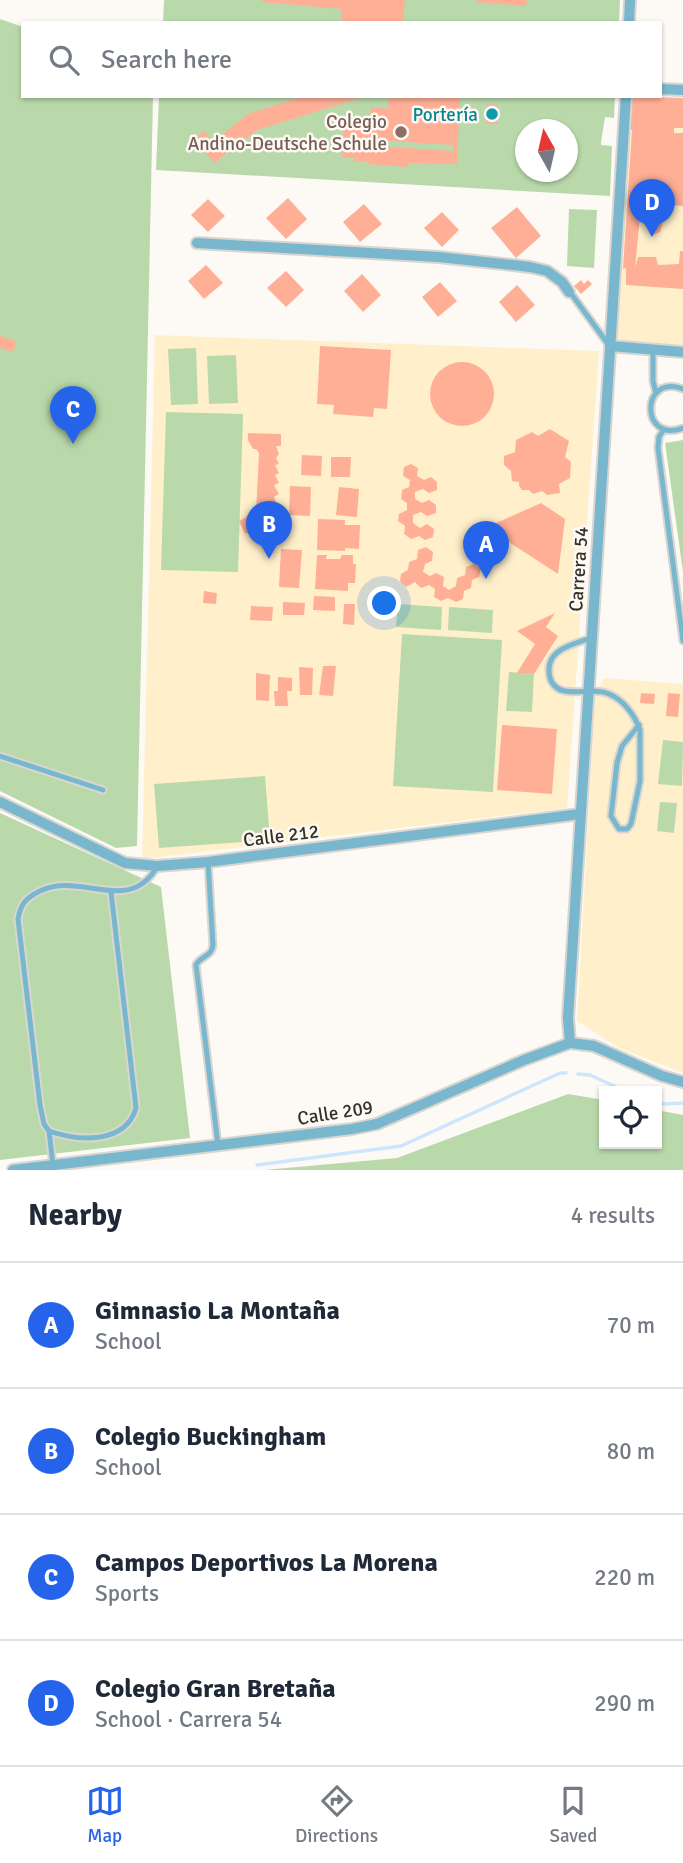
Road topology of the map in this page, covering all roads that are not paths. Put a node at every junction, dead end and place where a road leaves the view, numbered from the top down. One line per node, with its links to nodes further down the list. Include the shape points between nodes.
1 (630, 0): 2 (street)
2 (629, 21)
3 (662, 89): 4 (street)
4 (683, 90)
5 (626, 98): 8 (street, Carrera 54)
6 (197, 243): 7 (street, via 530,267 547,271)
7 (569, 292): 8 (lane)
8 (610, 346): 9 (street); 15 (street, Carrera 54)
9 (653, 350): 10 (street); 12 (lane)
10 (683, 352)
11 (683, 389): 12 (lane, via 672,386)
12 (656, 393): 14 (lane, via 650,409 656,425)
13 (683, 428): 14 (lane)
14 (664, 429): 16 (lane, via 658,442)
15 (591, 639): 17 (street, Carrera 54); 17 (lane, via 559,649 548,668 557,688)
16 (683, 641)
17 (588, 693): 18 (lane, via 615,697); 22 (street, Carrera 54)
18 (639, 725): 18 (lane, via 640,781 634,817 627,830 619,829 611,816 617,763 622,746)
19 (0, 757): 20 (lane)
20 (103, 790)
21 (0, 803): 24 (street, Calle 212, via 125,863)
22 (580, 814): 23 (street, Calle 212); 26 (street, Carrera 54)
23 (208, 862): 24 (street, Calle 212); 29 (lane, via 213,945 196,965)
24 (157, 866): 25 (lane, via 145,884)
25 (111, 892): 28 (lane, via 136,1108 124,1129 106,1136 68,1138); 28 (lane, via 60,885 29,896 20,905 40,1105)
26 (570, 1043): 27 (street, via 594,1046); 29 (street, Calle 209, via 377,1124)
27 (683, 1083)
28 (49, 1131): 30 (lane)
29 (218, 1145): 30 (street, Calle 209)
30 (53, 1165): 31 (street, Calle 209)
31 (13, 1170)

